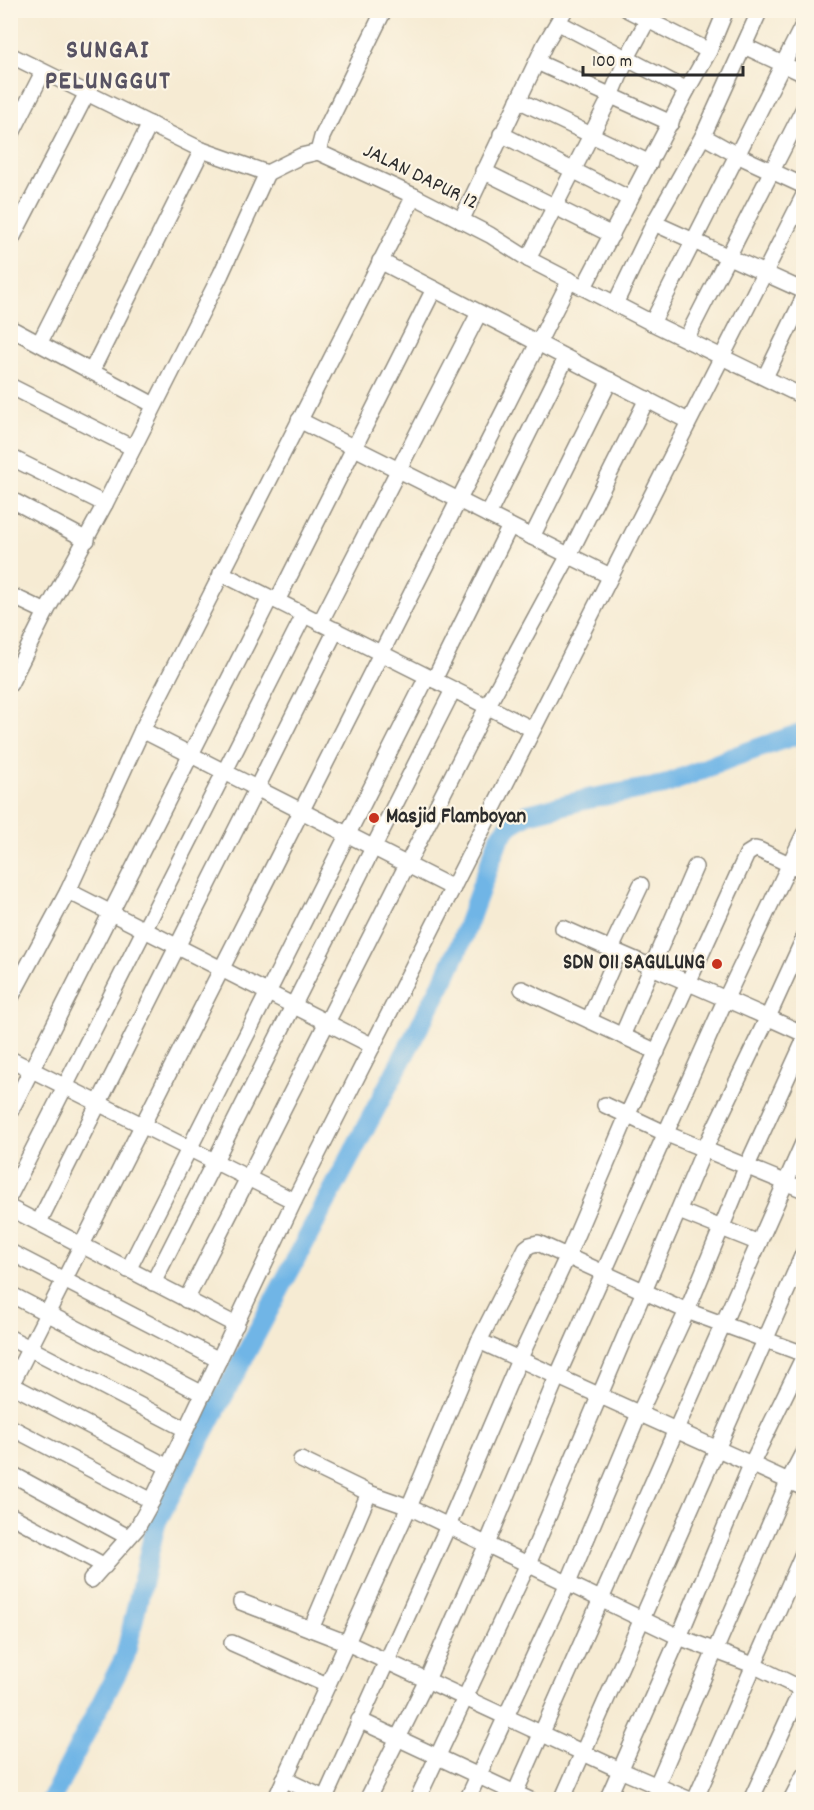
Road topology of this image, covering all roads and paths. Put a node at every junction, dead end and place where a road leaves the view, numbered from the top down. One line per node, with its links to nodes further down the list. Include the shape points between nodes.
1 (384, 10): 28 (street)
2 (628, 10): 5 (street)
3 (760, 10): 8 (street)
4 (726, 11): 9 (street)
5 (650, 15): 9 (street); 11 (street)
6 (562, 17): 11 (street); 12 (street)
7 (804, 23): 13 (street)
8 (744, 46): 13 (street); 25 (street)
9 (709, 51): 16 (street)
10 (10, 55): 14 (street)
11 (627, 58): 16 (street); 18 (street)
12 (537, 62): 18 (street); 19 (street)
13 (784, 65): 15 (street); 29 (street)
14 (43, 72): 17 (street); 26 (street)
15 (804, 74)
16 (687, 90): 22 (street)
17 (87, 93): 21 (street); 43 (street)
18 (611, 96): 22 (street); 24 (street)
19 (518, 99): 23 (street); 24 (street)
20 (804, 108): 32 (street)
21 (150, 123): 27 (street); 59 (street)
22 (671, 123): 30 (street)
23 (501, 134): 31 (street); 33 (street)
24 (591, 134): 30 (street); 31 (street)
25 (703, 136): 29 (street); 41 (street)
26 (10, 137)
27 (202, 150): 34 (street); 63 (street)
28 (318, 152): 34 (street); 37 (street, JALAN DAPUR 12)
29 (737, 155): 32 (street); 44 (street)
30 (650, 163): 38 (street)
31 (573, 170): 38 (street); 39 (street)
32 (771, 170): 35 (street); 45 (street)
33 (483, 171): 39 (street); 40 (street)
34 (267, 173): 69 (street)
35 (804, 186)
36 (804, 195): 48 (street)
37 (414, 196): 40 (street, JALAN DAPUR 12); 47 (street)
38 (630, 199): 42 (street)
39 (555, 206): 42 (street); 46 (street)
40 (461, 221): 46 (street, JALAN DAPUR 12)
41 (654, 223): 44 (street); 54 (street)
42 (612, 235): 50 (street)
43 (10, 242)
44 (693, 242): 45 (street); 56 (street)
45 (726, 257): 48 (street); 58 (street)
46 (528, 259): 49 (street, JALAN DAPUR 12)
47 (380, 261): 51 (street); 70 (street)
48 (762, 273): 52 (street); 61 (street)
49 (570, 280): 50 (street, JALAN DAPUR 12); 60 (street)
50 (584, 287): 54 (street, JALAN DAPUR 12)
51 (434, 289): 55 (street); 73 (street)
52 (804, 291)
53 (804, 297): 64 (street)
54 (615, 304): 56 (street, JALAN DAPUR 12)
55 (479, 313): 60 (street); 75 (street)
56 (652, 323): 58 (street, JALAN DAPUR 12)
57 (10, 328): 59 (street)
58 (686, 339): 61 (street, JALAN DAPUR 12)
59 (40, 342): 63 (street)
60 (538, 343): 62 (street); 77 (street)
61 (720, 357): 64 (street, JALAN DAPUR 12); 71 (street)
62 (566, 358): 65 (street); 79 (street)
63 (92, 370): 69 (street)
64 (765, 376): 67 (street, JALAN DAPUR 12)
65 (610, 380): 68 (street); 81 (street)
66 (10, 387): 72 (street)
67 (802, 391)
68 (647, 399): 71 (street); 83 (street)
69 (154, 405): 72 (street)
70 (299, 420): 73 (street); 84 (street)
71 (688, 421): 85 (street)
72 (133, 448): 78 (street)
73 (354, 448): 75 (street); 87 (street)
74 (10, 457): 78 (street)
75 (398, 471): 77 (street); 90 (street)
76 (10, 499): 82 (street)
77 (459, 501): 79 (street); 92 (street)
78 (105, 504): 82 (street)
79 (488, 515): 80 (street)
80 (510, 526): 81 (street); 93 (street)
81 (532, 537): 83 (street)
82 (87, 540): 88 (street)
83 (569, 555): 85 (street); 96 (street)
84 (221, 573): 87 (street); 98 (street)
85 (610, 576): 97 (street)
86 (10, 595): 88 (street)
87 (273, 600): 89 (street); 99 (street)
88 (46, 612): 94 (street)
89 (304, 615): 90 (street); 100 (street)
90 (320, 623): 91 (street)
91 (336, 630): 92 (street); 101 (street)
92 (381, 654): 93 (street); 102 (street)
93 (430, 678): 95 (street); 104 (street)
94 (10, 684)
95 (453, 690): 96 (street); 105 (street)
96 (487, 706): 97 (street); 106 (street)
97 (532, 729): 111 (street)
98 (142, 730): 99 (street); 112 (street)
99 (191, 756): 100 (street); 113 (street)
100 (225, 772): 101 (street); 115 (street)
101 (257, 788): 102 (street); 117 (street)
102 (302, 812): 104 (street); 120 (street)
103 (804, 834): 107 (street)
104 (348, 836): 105 (street); 123 (street)
105 (373, 848): 106 (street); 126 (street)
106 (407, 865): 111 (street); 129 (street)
107 (789, 865): 109 (street); 121 (street, via 759,850 747,854); 124 (street)
108 (695, 867): 119 (street)
109 (804, 871)
110 (641, 885): 118 (street)
111 (453, 888): 133 (street)
112 (68, 891): 113 (street); 125 (street)
113 (111, 914): 115 (street); 136 (street)
114 (563, 928): 118 (street)
115 (144, 930): 117 (street); 137 (street)
116 (804, 938): 127 (street)
117 (178, 946): 120 (street); 138 (street)
118 (614, 951): 119 (street); 128 (street)
119 (651, 967): 121 (street); 131 (street)
120 (222, 970): 123 (street); 142 (street)
121 (688, 984): 124 (street); 134 (street)
122 (522, 989): 128 (street)
123 (267, 993): 126 (street); 145 (street)
124 (726, 998): 127 (street); 143 (street)
125 (10, 999)
126 (293, 1006): 129 (street); 147 (street)
127 (768, 1017): 130 (street); 146 (street)
128 (589, 1020): 131 (street)
129 (327, 1023): 133 (street); 149 (street)
130 (804, 1034)
131 (622, 1035): 134 (street)
132 (804, 1041): 148 (street)
133 (373, 1046): 153 (street)
134 (657, 1052): 141 (street)
135 (10, 1059): 136 (street)
136 (32, 1070): 137 (street); 140 (street)
137 (66, 1086): 138 (street); 152 (street)
138 (99, 1102): 142 (street); 156 (street)
139 (605, 1105): 141 (street)
140 (10, 1112)
141 (627, 1116): 143 (street); 162 (street)
142 (143, 1126): 145 (street); 159 (street)
143 (667, 1134): 146 (street); 164 (street)
144 (804, 1141): 150 (street)
145 (189, 1149): 147 (street); 163 (street)
146 (704, 1150): 148 (street); 155 (street)
147 (214, 1162): 149 (street); 166 (street)
148 (746, 1168): 150 (street); 157 (street)
149 (248, 1179): 153 (street); 169 (street)
150 (785, 1183): 151 (street); 158 (street)
151 (804, 1190)
152 (10, 1195)
153 (294, 1201): 173 (street)
154 (10, 1208): 156 (street)
155 (679, 1211): 157 (street); 167 (street)
156 (39, 1222): 159 (street)
157 (721, 1228): 158 (street); 170 (street)
158 (759, 1243): 172 (street)
159 (82, 1246): 163 (street); 165 (street)
160 (10, 1252): 165 (street)
161 (804, 1252): 175 (street)
162 (567, 1257): 164 (street); 176 (street, via 538,1243 526,1248); 180 (street)
163 (128, 1270): 166 (street)
164 (604, 1274): 167 (street); 181 (street)
165 (65, 1280): 171 (street); 179 (street)
166 (153, 1282): 169 (street)
167 (644, 1293): 170 (street); 184 (street)
168 (10, 1294): 171 (street)
169 (186, 1300): 173 (street)
170 (687, 1311): 172 (street); 185 (street)
171 (48, 1314): 177 (street); 183 (street)
172 (722, 1324): 175 (street); 188 (street)
173 (236, 1325): 179 (street)
174 (10, 1338): 177 (street)
175 (765, 1340): 178 (street); 189 (street)
176 (479, 1341): 180 (street); 199 (street)
177 (30, 1348): 182 (street); 187 (street)
178 (804, 1355): 192 (street)
179 (219, 1360): 183 (street)
180 (519, 1360): 181 (street); 201 (street)
181 (557, 1377): 184 (street); 203 (street)
182 (11, 1385): 193 (street)
183 (203, 1394): 187 (street)
184 (599, 1396): 185 (street); 205 (street)
185 (639, 1414): 188 (street); 208 (street)
186 (10, 1427): 198 (street)
187 (185, 1429): 193 (street)
188 (675, 1431): 189 (street); 209 (street)
189 (717, 1449): 192 (street); 211 (street)
190 (804, 1451): 195 (street)
191 (301, 1460): 197 (street)
192 (752, 1465): 195 (street); 213 (street)
193 (168, 1467): 198 (street)
194 (10, 1473): 202 (street)
195 (788, 1482): 196 (street); 216 (street)
196 (804, 1488)
197 (369, 1493): 199 (street); 212 (street)
198 (152, 1501): 202 (street)
199 (409, 1507): 201 (street); 215 (street)
200 (10, 1515): 206 (street)
201 (448, 1526): 203 (street); 217 (street)
202 (128, 1537): 206 (street)
203 (487, 1544): 205 (street); 219 (street)
204 (804, 1551): 218 (street)
205 (528, 1564): 208 (street); 222 (street)
206 (105, 1566): 207 (street)
207 (91, 1580)
208 (568, 1583): 209 (street); 223 (street)
209 (601, 1599): 211 (street); 225 (street)
210 (241, 1602): 212 (street)
211 (642, 1619): 213 (street); 227 (street)
212 (311, 1629): 215 (street)
213 (679, 1637): 216 (street); 229 (street)
214 (232, 1643): 220 (street)
215 (347, 1643): 217 (street); 220 (street)
216 (715, 1649): 218 (street); 233 (street)
217 (386, 1661): 219 (street); 224 (street)
218 (753, 1665): 221 (street); 244 (street)
219 (427, 1680): 222 (street); 226 (street)
220 (327, 1685): 232 (street)
221 (803, 1687): 245 (street)
222 (466, 1698): 223 (street); 228 (street)
223 (506, 1717): 225 (street); 230 (street)
224 (359, 1720): 226 (street); 235 (street)
225 (541, 1733): 227 (street); 234 (street)
226 (398, 1738): 228 (street); 237 (street)
227 (583, 1753): 229 (street); 241 (street)
228 (438, 1756): 230 (street); 238 (street)
229 (620, 1770): 233 (street); 242 (street)
230 (479, 1774): 234 (street); 239 (street)
231 (804, 1775): 246 (street)
232 (284, 1779): 235 (street); 236 (street)
233 (654, 1795): 243 (street)
234 (513, 1796): 240 (street)
235 (325, 1799)
236 (275, 1800)
237 (368, 1800)
238 (417, 1800)
239 (467, 1800)
240 (530, 1800)
241 (562, 1800)
242 (607, 1800)
243 (690, 1800)
244 (695, 1800)
245 (751, 1800)
246 (791, 1800)

